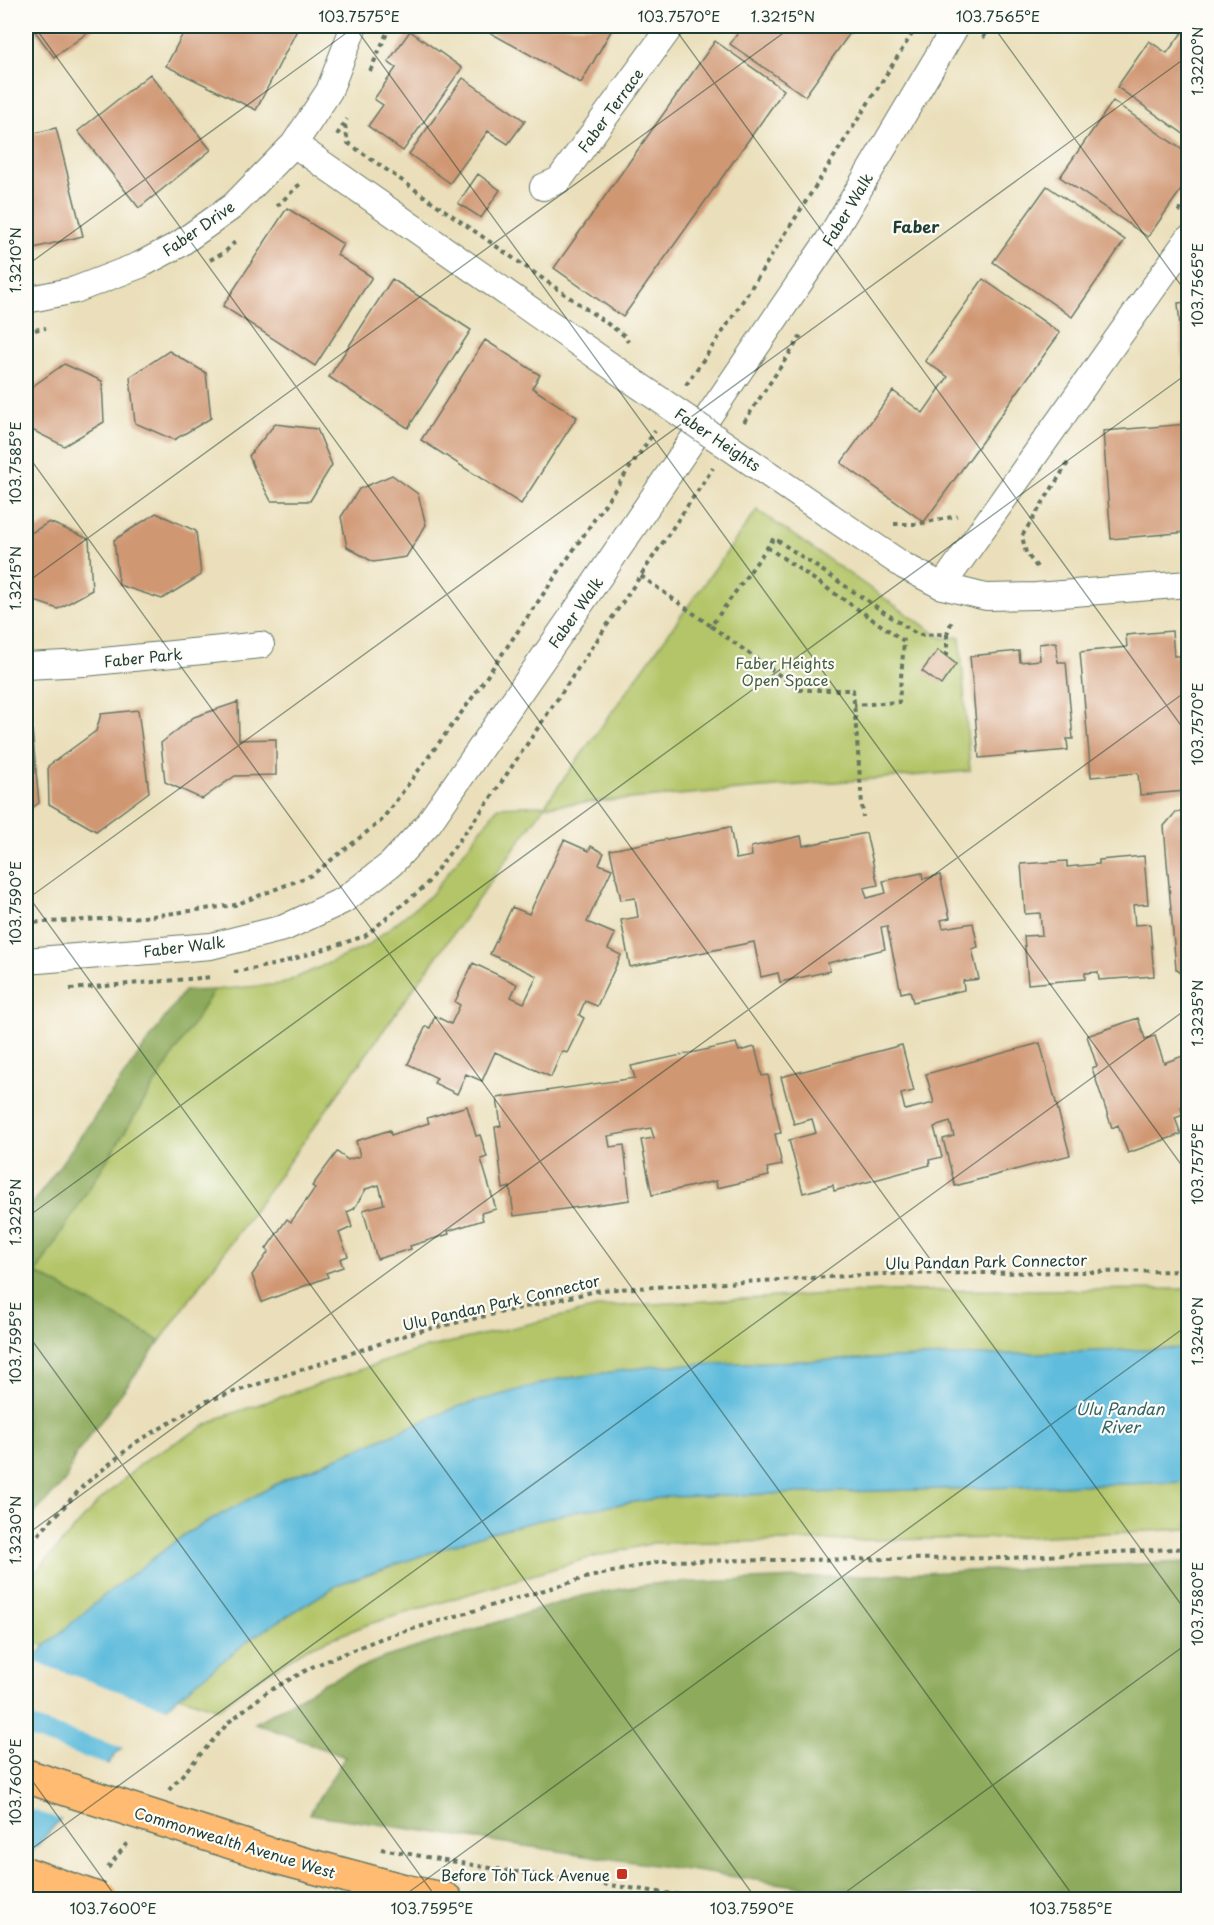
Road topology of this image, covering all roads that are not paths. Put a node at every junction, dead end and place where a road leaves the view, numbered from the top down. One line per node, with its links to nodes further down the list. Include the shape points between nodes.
1 (354, 26): 4 (street, Faber Drive, via 329,91)
2 (671, 26): 5 (street, Faber Terrace, via 559,180)
3 (956, 26): 12 (street, Faber Walk, via 828,242 428,824 391,864 344,900 284,928 211,946)
4 (294, 144): 7 (street, Faber Drive, via 233,206 178,245 140,265 75,290); 9 (street, Faber Heights, bridge, via 904,566)
5 (543, 187)
6 (1188, 239): 9 (street)
7 (26, 300)
8 (1188, 584): 9 (street, Faber Heights, via 1036,596 986,597)
9 (953, 589)
10 (261, 645): 11 (street, Faber Park)
11 (26, 666)
12 (26, 961)
13 (26, 1776): 16 (main road, Commonwealth Avenue West, bridge, via 281,1858)
14 (26, 1874): 15 (main road, bridge)
15 (100, 1899)
16 (446, 1899)

